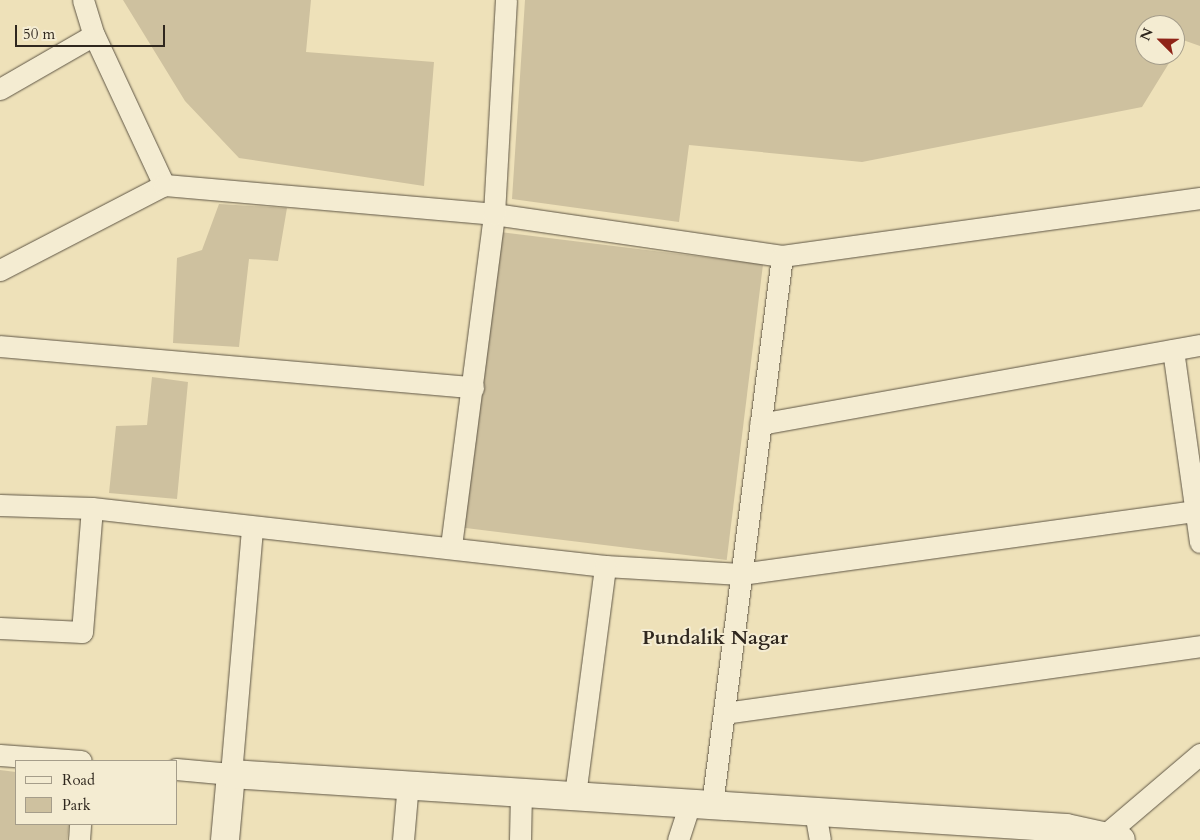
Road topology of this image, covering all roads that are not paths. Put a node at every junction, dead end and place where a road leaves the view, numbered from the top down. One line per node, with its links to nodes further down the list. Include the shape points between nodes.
1 (83, 0): 3 (street)
2 (506, 0): 7 (street)
3 (94, 35): 4 (street); 5 (street)
4 (0, 89)
5 (164, 185): 7 (street); 9 (street)
6 (1200, 198): 8 (street)
7 (494, 214): 8 (street); 13 (street)
8 (782, 256): 14 (street)
9 (0, 270)
10 (1200, 345): 12 (street)
11 (0, 346): 13 (street)
12 (1173, 350): 14 (street); 17 (street)
13 (473, 387): 20 (street)
14 (760, 424): 22 (street)
15 (0, 505): 16 (street)
16 (92, 508): 18 (street); 23 (street, via 82,632)
17 (1196, 511): 19 (street); 22 (street)
18 (252, 528): 20 (street); 30 (street)
19 (1200, 542)
20 (451, 546): 21 (street)
21 (605, 566): 22 (street); 33 (street)
22 (741, 574): 25 (street)
23 (0, 628)
24 (1200, 646): 25 (street)
25 (725, 712): 34 (street)
26 (1200, 754): 37 (street)
27 (0, 755): 28 (street)
28 (68, 760)
29 (178, 769): 30 (street)
30 (231, 774): 31 (street); 39 (street)
31 (408, 783): 32 (street); 40 (street)
32 (521, 791): 33 (street); 41 (street)
33 (575, 795): 34 (street)
34 (701, 804): 35 (street); 42 (street)
35 (815, 812): 37 (street); 43 (street)
36 (80, 825): 38 (street)
37 (1108, 838)
38 (79, 840)
39 (225, 840)
40 (403, 840)
41 (520, 840)
42 (678, 840)
43 (820, 840)

